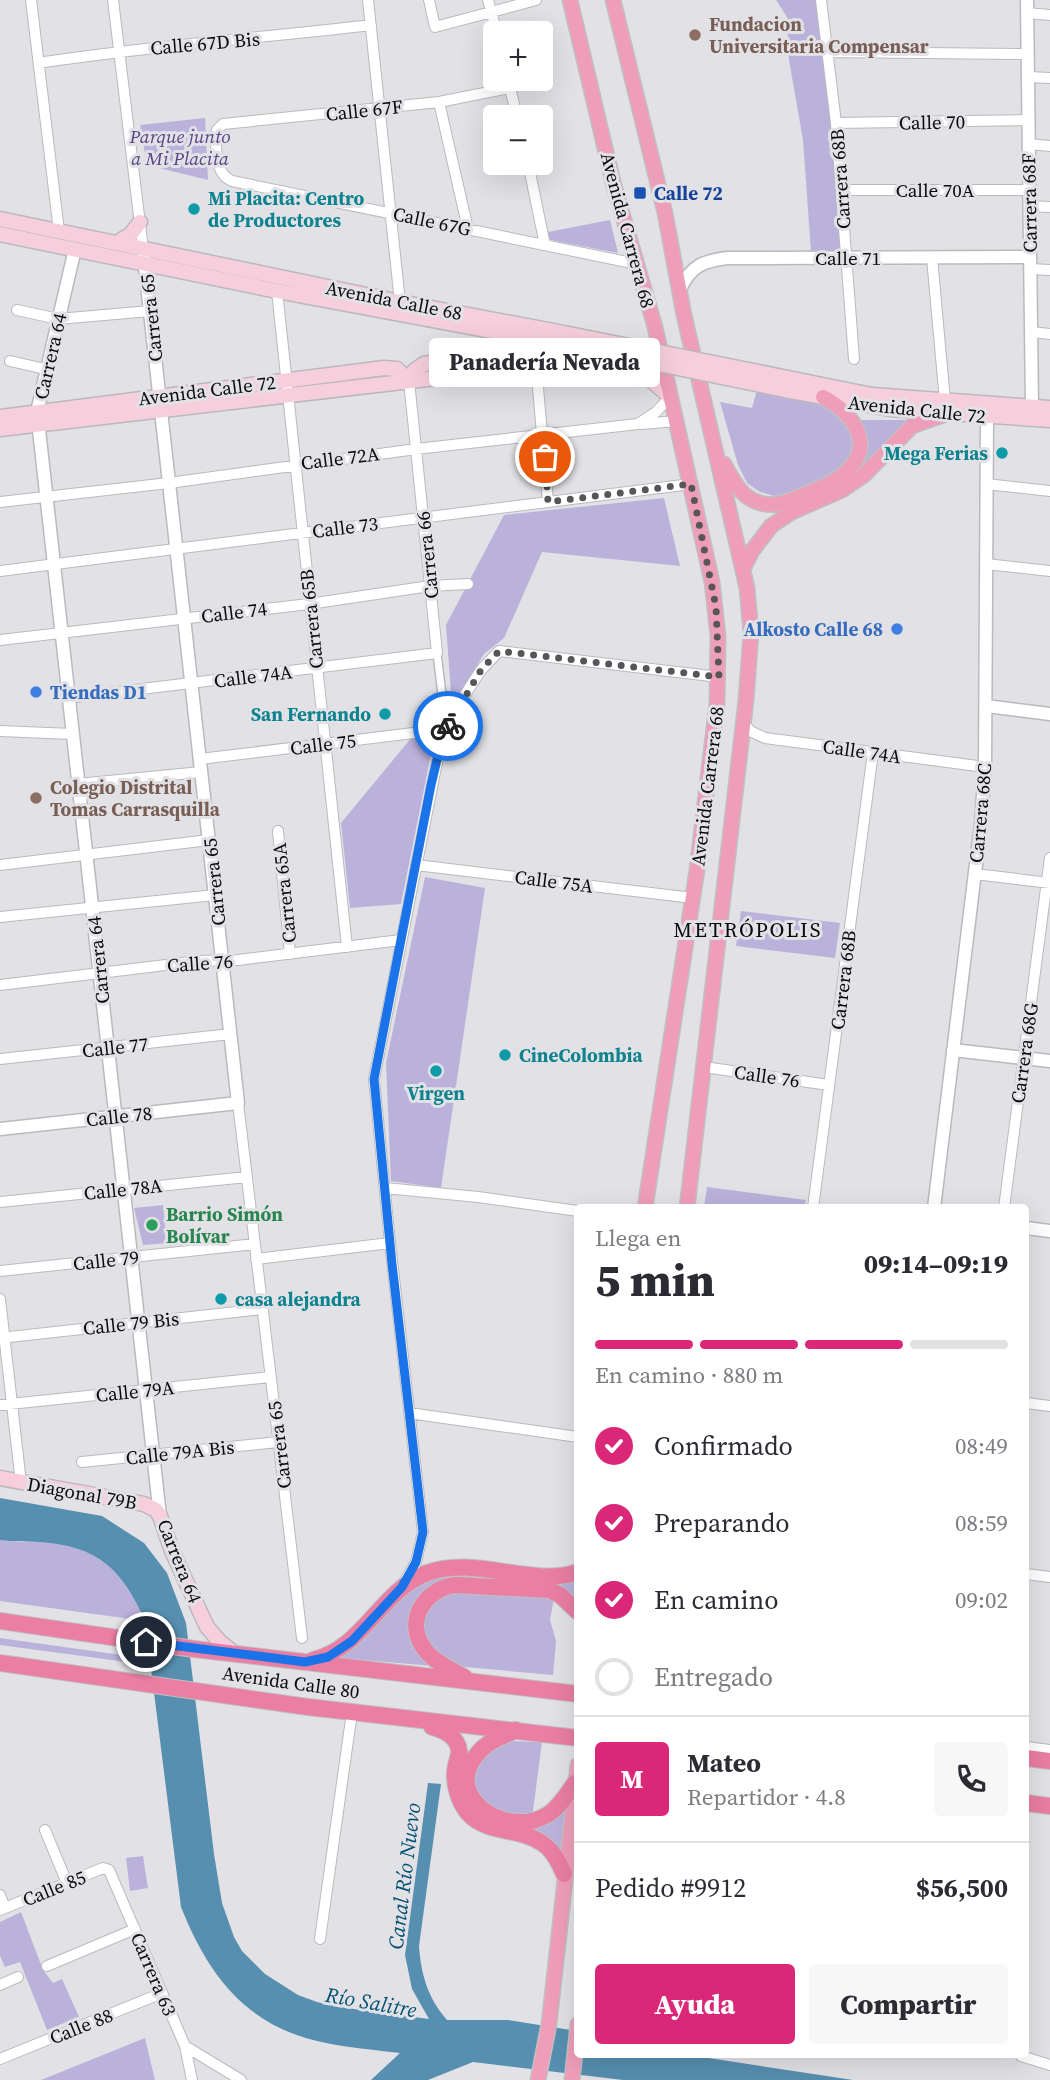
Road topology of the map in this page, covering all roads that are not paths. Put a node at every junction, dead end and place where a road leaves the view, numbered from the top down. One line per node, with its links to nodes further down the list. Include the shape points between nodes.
1 (31, 0): 18 (street)
2 (113, 0): 15 (street, Carrera 65)
3 (368, 0): 14 (street)
4 (429, 0): 11 (street, via 435,27)
5 (488, 0): 11 (street)
6 (536, 0): 11 (street)
7 (570, 0): 48 (main road, Avenida Carrera 68)
8 (613, 0): 50 (main road, Avenida Carrera 68)
9 (821, 0): 16 (street, Carrera 68B)
10 (1027, 7): 12 (street); 17 (street, Carrera 68F)
11 (491, 12): 13 (street)
12 (1050, 15)
13 (494, 21)
14 (370, 25): 15 (street, Calle 67D Bis); 23 (street)
15 (119, 51): 18 (street, Calle 67D Bis); 36 (street, Carrera 65)
16 (826, 52): 17 (street); 25 (street, Carrera 68B)
17 (1027, 54): 19 (street, Carrera 68F)
18 (39, 63): 38 (street)
19 (1028, 77): 20 (street); 24 (street, Carrera 68F)
20 (1050, 78)
21 (483, 90): 22 (street, Calle 67F)
22 (439, 102): 23 (street, Calle 67F); 37 (street)
23 (379, 109): 29 (street, Calle 67F, via 219,127 215,135 220,171); 34 (street)
24 (1028, 120): 25 (street, Calle 70); 26 (street, Carrera 68F)
25 (836, 123): 30 (street, Carrera 68B)
26 (1029, 144): 27 (street); 31 (street, Carrera 68F)
27 (1050, 146)
28 (530, 175): 41 (street)
29 (226, 178): 34 (street, Calle 67G)
30 (841, 190): 31 (street, Calle 70A); 44 (street, Carrera 68B)
31 (1029, 190): 32 (street, Carrera 68F)
32 (1029, 205): 33 (street); 46 (street, Carrera 68F)
33 (1050, 207)
34 (390, 213): 37 (street, Calle 67G); 52 (street)
35 (0, 219): 38 (main road, Avenida Calle 68)
36 (140, 222): 40 (main road); 43 (street, Carrera 65)
37 (468, 229): 41 (street, Calle 67G)
38 (59, 231): 40 (main road, Avenida Calle 68)
39 (0, 234): 42 (main road, Avenida Calle 68)
40 (117, 243): 43 (main road, Avenida Calle 68)
41 (545, 245): 48 (street, Calle 67G)
42 (75, 249): 47 (main road, Avenida Calle 68); 55 (street, Carrera 64)
43 (143, 249): 47 (street, Carrera 65); 52 (main road, Avenida Calle 68)
44 (847, 258): 45 (street, Calle 71); 50 (street, Calle 71, via 708,260 691,270); 60 (street, Carrera 68B)
45 (933, 258): 46 (street, Calle 71); 70 (street)
46 (1030, 263): 49 (street, Calle 71); 56 (street, Carrera 68F)
47 (145, 264): 51 (main road, Avenida Calle 68); 54 (street, Carrera 65)
48 (637, 264): 67 (main road, Avenida Carrera 68)
49 (1050, 270)
50 (680, 289): 82 (main road, Avenida Carrera 68)
51 (277, 291): 58 (main road, Avenida Calle 68); 66 (street, Carrera 65B)
52 (400, 302): 59 (main road, Avenida Calle 68)
53 (17, 310): 55 (street)
54 (150, 311): 55 (street); 69 (street, Carrera 65)
55 (58, 319): 63 (street, Carrera 64)
56 (1031, 332): 57 (street); 71 (street, Carrera 68F)
57 (1050, 334)
58 (526, 338): 59 (main road, Avenida Calle 68); 64 (main road, via 463,358 424,363)
59 (563, 338): 65 (main road, Avenida Calle 68, bridge)
60 (855, 359)
61 (10, 361): 63 (street)
62 (536, 365): 64 (main road, Avenida Calle 72); 67 (main road, Avenida Calle 72, via 588,361 632,369 648,376); 80 (street)
63 (45, 369): 75 (street, Carrera 64)
64 (409, 381): 66 (main road, Avenida Calle 72); 81 (street, Carrera 66)
65 (786, 384): 68 (main road, Avenida Calle 72); 70 (main road, Avenida Calle 72)
66 (286, 388): 69 (main road, Avenida Calle 72); 83 (street, Carrera 65B)
67 (670, 397): 76 (main road, Avenida Carrera 68); 78 (street)
68 (823, 397): 70 (main road, Avenida Calle 72, via 871,407); 82 (main road, via 847,413 859,437 852,466 832,482 784,503 761,504 740,490)
69 (160, 403): 75 (main road, Avenida Calle 72); 84 (street, Carrera 65)
70 (945, 407): 71 (main road, Avenida Calle 72); 73 (main road, Avenida Calle 72); 96 (main road, via 912,426 842,491 783,516 761,537)
71 (1032, 407): 72 (main road, Avenida Calle 72)
72 (1050, 408)
73 (986, 416): 77 (main road, Avenida Calle 72); 86 (street, Carrera 68C)
74 (0, 417): 75 (main road, Avenida Calle 72)
75 (37, 418): 79 (main road, Avenida Calle 72); 88 (street, Carrera 64)
76 (676, 421): 78 (street, Calle 72A); 85 (main road, Avenida Carrera 68)
77 (1050, 421)
78 (638, 424): 80 (street, Calle 72A)
79 (0, 429)
80 (543, 435): 81 (street, Calle 72A); 90 (street)
81 (416, 449): 83 (street, Calle 72A); 91 (street, Carrera 66)
82 (717, 452): 96 (main road, Avenida Carrera 68)
83 (294, 464): 84 (street, Calle 72A); 92 (street, Carrera 65B)
84 (169, 483): 88 (street, Calle 72A); 93 (street, Carrera 65)
85 (691, 484): 90 (street, Calle 73); 107 (main road, Avenida Carrera 68, via 714,595)
86 (986, 484): 87 (street); 95 (street, Carrera 68C)
87 (1050, 491)
88 (46, 497): 89 (street, Calle 72A); 94 (street, Carrera 64)
89 (0, 502)
90 (548, 502): 91 (street, Calle 73)
91 (423, 517): 92 (street, Calle 73); 100 (street, Carrera 66)
92 (302, 532): 93 (street, Calle 73); 101 (street, Carrera 65B)
93 (176, 548): 94 (street, Calle 73); 102 (street, Carrera 65)
94 (53, 564): 97 (street, Calle 73); 103 (street, Carrera 64)
95 (986, 564): 98 (street); 110 (street, Carrera 68C)
96 (743, 569): 112 (main road, Avenida Carrera 68, via 751,633)
97 (0, 571)
98 (1050, 571)
99 (468, 584): 100 (street, Calle 74)
100 (430, 586): 101 (street, Calle 74); 105 (street, Carrera 66)
101 (309, 604): 102 (street, Calle 74); 106 (street, Carrera 65B)
102 (184, 618): 103 (street, Calle 74); 108 (street, Carrera 65)
103 (61, 634): 104 (street, Calle 74); 109 (street, Carrera 64)
104 (0, 640)
105 (437, 653): 106 (street, Calle 74A); 113 (street, Carrera 66)
106 (316, 668): 108 (street, Calle 74A); 116 (street, Carrera 65B)
107 (719, 677): 113 (street, Carrera 66, via 499,651 481,670); 130 (main road, Avenida Carrera 68)
108 (191, 683): 109 (street, Calle 74A); 118 (street, Carrera 65)
109 (68, 698): 115 (street, Carrera 64)
110 (986, 706): 111 (street); 119 (street, Carrera 68C)
111 (1050, 714)
112 (743, 723): 117 (street, Calle 74A, via 765,738); 145 (main road, Avenida Carrera 68)
113 (446, 729): 116 (street, Calle 75); 126 (street, Carrera 66)
114 (0, 731): 115 (street)
115 (72, 734): 120 (street, Carrera 64)
116 (325, 744): 118 (street, Calle 75); 134 (street, Carrera 65B)
117 (873, 752): 119 (street, Calle 74A); 146 (street, Carrera 68B)
118 (201, 766): 120 (street, Calle 75); 122 (street, Carrera 65)
119 (985, 767): 127 (street, Carrera 68C)
120 (79, 784): 123 (street, Carrera 64)
121 (278, 831): 135 (street, Carrera 65A)
122 (209, 840): 123 (street); 129 (street, Carrera 65)
123 (86, 853): 125 (street); 131 (street, Carrera 64)
124 (1050, 858): 128 (street, Carrera 68G)
125 (0, 865)
126 (416, 865): 130 (street, Calle 75A); 133 (street, Carrera 66)
127 (975, 874): 128 (street); 141 (street, Carrera 68C)
128 (1048, 883): 142 (street, Carrera 68G)
129 (215, 895): 131 (street); 136 (street, Carrera 65)
130 (693, 898): 154 (main road, Avenida Carrera 68)
131 (92, 907): 132 (street); 137 (street, Carrera 64)
132 (0, 917)
133 (401, 940): 134 (street, Calle 76); 151 (street, Carrera 66, via 374,1079)
134 (347, 947): 135 (street, Calle 76)
135 (290, 954): 136 (street, Calle 76)
136 (222, 961): 137 (street, Calle 76); 139 (street, Carrera 65)
137 (99, 973): 138 (street, Calle 76); 140 (street, Carrera 64)
138 (0, 985)
139 (231, 1034): 140 (street, Calle 77); 147 (street, Carrera 65)
140 (107, 1048): 143 (street, Calle 77); 148 (street, Carrera 64)
141 (953, 1050): 142 (street); 157 (street, Carrera 68C)
142 (1023, 1058): 144 (street); 158 (street, Carrera 68G)
143 (0, 1059)
144 (1050, 1061)
145 (704, 1067): 146 (street, Calle 76); 155 (main road, Avenida Carrera 68)
146 (829, 1085): 156 (street, Carrera 68B)
147 (238, 1103): 148 (street, Calle 78); 150 (street, Carrera 65)
148 (116, 1116): 149 (street, Calle 78); 152 (street, Carrera 64)
149 (0, 1129)
150 (247, 1177): 152 (street, Calle 78A); 163 (street, Carrera 65)
151 (385, 1188): 159 (street); 162 (street, Carrera 66)
152 (124, 1189): 153 (street, Calle 78A); 164 (street, Carrera 64)
153 (0, 1202)
154 (646, 1204)
155 (687, 1204)
156 (814, 1204)
157 (934, 1204)
158 (1005, 1204)
159 (574, 1211)
160 (1029, 1228): 161 (street)
161 (1050, 1231)
162 (390, 1243): 165 (street); 177 (street, Carrera 66)
163 (255, 1244): 164 (street, Calle 79); 165 (street, Carrera 65)
164 (132, 1257): 166 (street, Calle 79); 169 (street, Carrera 64)
165 (257, 1259): 168 (street, Carrera 65)
166 (0, 1271)
167 (0, 1299): 170 (street)
168 (262, 1309): 169 (street, Calle 79 Bis); 171 (street, Carrera 65)
169 (139, 1322): 170 (street, Calle 79 Bis); 172 (street, Carrera 64)
170 (2, 1338): 174 (street)
171 (270, 1377): 172 (street, Calle 79A); 179 (street, Carrera 65)
172 (146, 1390): 174 (street, Calle 79A); 180 (street, Carrera 64)
173 (1029, 1403): 176 (street)
174 (12, 1404): 175 (street, Calle 79A); 183 (street)
175 (0, 1405)
176 (1050, 1406)
177 (409, 1413): 178 (street); 188 (street, Carrera 66, via 423,1532 420,1550)
178 (574, 1436)
179 (278, 1442): 180 (street, Calle 79A Bis); 192 (street, Carrera 65)
180 (152, 1455): 181 (street, Calle 79A Bis); 184 (street, Carrera 64)
181 (82, 1462)
182 (0, 1478): 183 (main road, Diagonal 79B)
183 (21, 1483): 184 (main road, Diagonal 79B, via 144,1504)
184 (160, 1516): 191 (main road, Carrera 64)
185 (574, 1573): 188 (highway, via 554,1576 445,1569)
186 (1029, 1574): 187 (street)
187 (1050, 1577)
188 (402, 1587): 195 (highway, via 352,1641 328,1657)
189 (574, 1608): 197 (highway, via 549,1590 455,1585 432,1592 417,1616 422,1647)
190 (0, 1622): 193 (highway, Avenida Calle 80)
191 (207, 1627): 193 (main road); 194 (main road, Carrera 64)
192 (302, 1638)
193 (194, 1648): 194 (highway, Avenida Calle 80)
194 (234, 1653): 195 (highway, Avenida Calle 80)
195 (305, 1662): 197 (highway, Avenida Calle 80)
196 (0, 1663): 199 (highway, Avenida Calle 80)
197 (469, 1681): 198 (highway, Avenida Calle 80)
198 (574, 1694)
199 (352, 1712): 200 (highway, Avenida Calle 80); 218 (street)
200 (410, 1720): 201 (highway, Avenida Calle 80); 213 (highway, via 439,1728 454,1740 459,1752 457,1790 469,1814 493,1829 541,1842)
201 (523, 1730): 202 (highway, Avenida Calle 80); 207 (highway, via 484,1746 470,1764 468,1788 477,1806 497,1819 535,1821 555,1809)
202 (574, 1737)
203 (1029, 1747): 204 (street)
204 (1050, 1750)
205 (1029, 1758): 206 (highway)
206 (1050, 1761)
207 (574, 1784)
208 (574, 1791): 213 (main road)
209 (1029, 1803): 210 (highway)
210 (1050, 1806)
211 (45, 1830): 214 (street)
212 (109, 1870): 214 (street, Calle 85, via 103,1868); 217 (street, Carrera 63)
213 (564, 1874): 230 (main road, via 549,2024)
214 (67, 1883): 216 (street, Calle 85)
215 (0, 1895): 216 (street)
216 (3, 1909)
217 (135, 1929): 219 (street); 222 (street, Carrera 63)
218 (320, 1939)
219 (47, 1966)
220 (18, 1977): 221 (street)
221 (0, 1985)
222 (162, 1993): 223 (street, Carrera 63); 226 (street, Calle 88)
223 (185, 2046): 228 (street, Carrera 63); 229 (street)
224 (574, 2058): 231 (main road)
225 (1027, 2058): 227 (street)
226 (0, 2059)
227 (1050, 2065)
228 (192, 2080)
229 (241, 2080)
230 (538, 2080)
231 (572, 2080)

